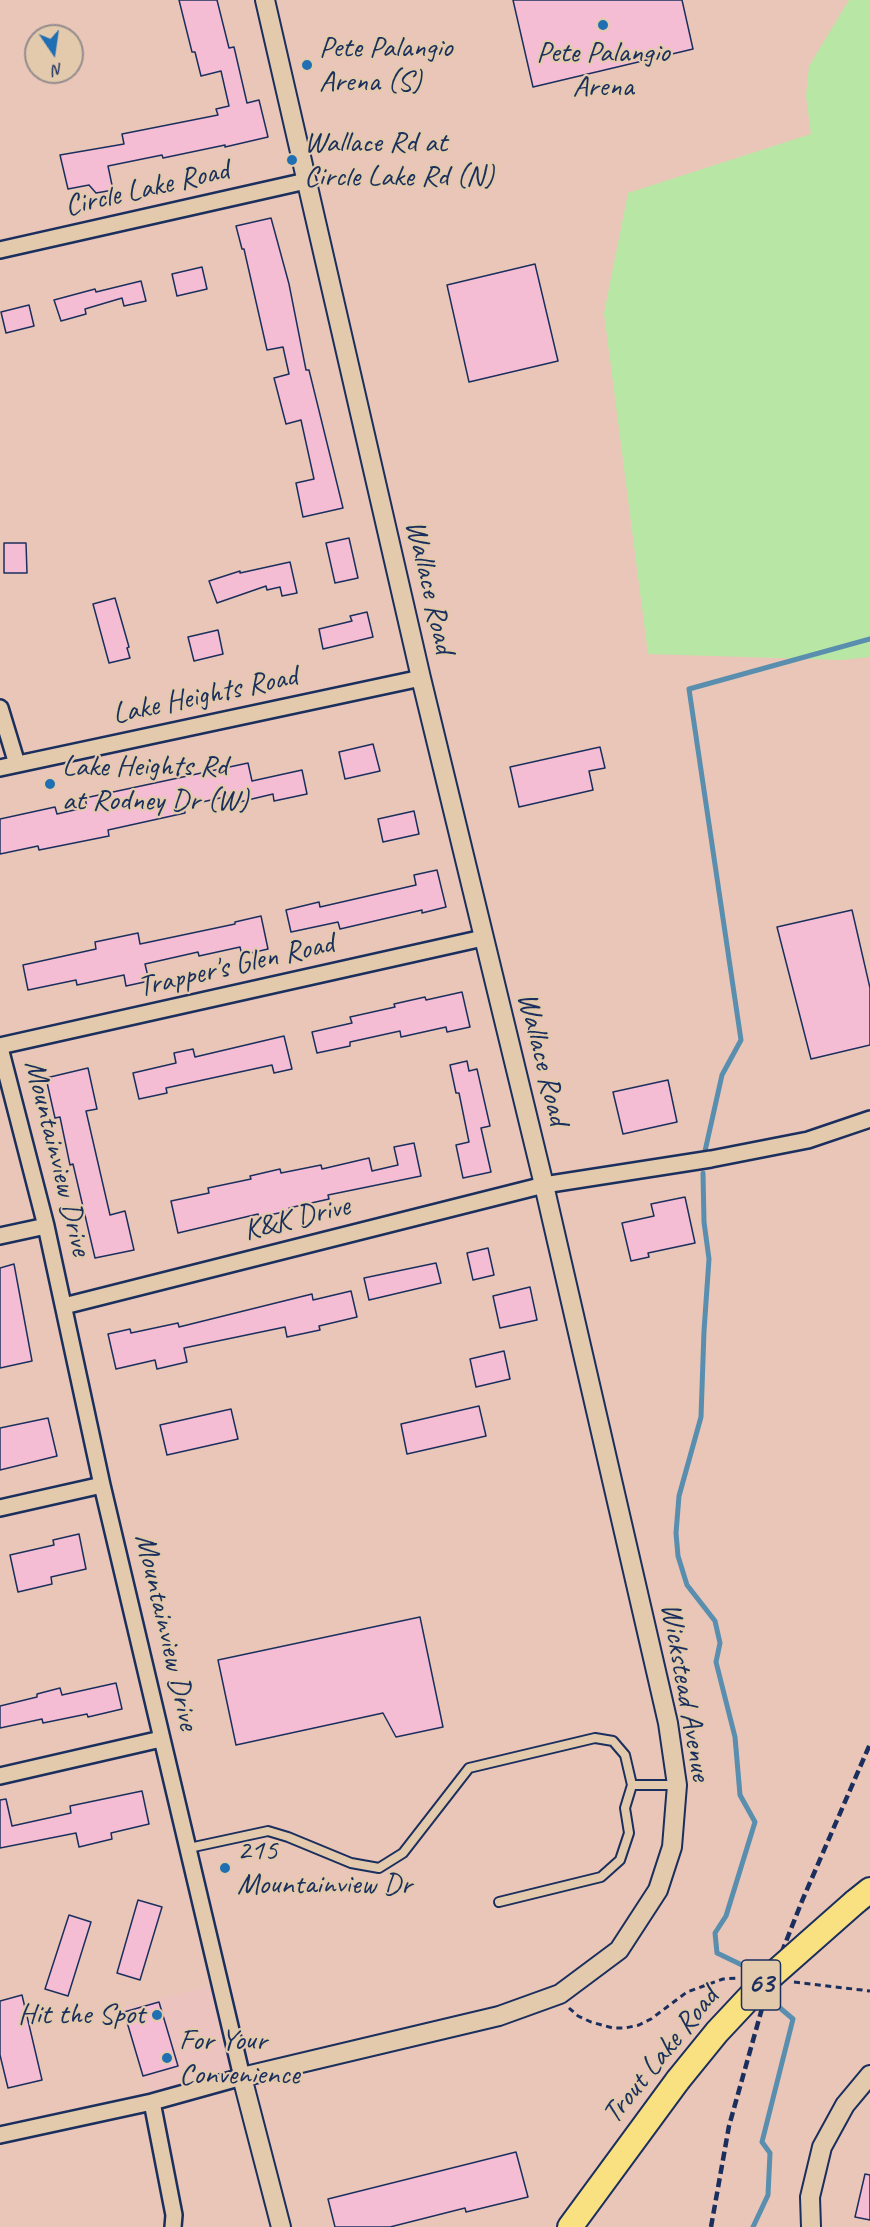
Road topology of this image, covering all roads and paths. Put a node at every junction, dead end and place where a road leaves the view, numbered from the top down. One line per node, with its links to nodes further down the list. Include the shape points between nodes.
1 (265, 0): 2 (street, Wallace Road)
2 (306, 181): 3 (street, Circle Lake Road); 4 (street, Wallace Road)
3 (0, 250)
4 (421, 678): 6 (street, Lake Heights Road); 8 (street, Wallace Road)
5 (0, 708): 6 (street)
6 (17, 764): 7 (street, Lake Heights Road)
7 (0, 768)
8 (483, 938): 9 (street, Trapper's Glen Road); 11 (street, Wallace Road)
9 (0, 1047): 12 (street, Mountainview Drive)
10 (870, 1119): 11 (street, K&K Drive, via 808,1140)
11 (544, 1185): 14 (street, K&K Drive); 20 (street, Wickstead Avenue, via 665,1712)
12 (46, 1226): 13 (street); 14 (street, Mountainview Drive)
13 (0, 1236)
14 (64, 1306): 15 (street, Mountainview Drive)
15 (102, 1485): 16 (street); 17 (street, Mountainview Drive)
16 (0, 1509)
17 (161, 1738): 18 (street); 21 (street, Mountainview Drive)
18 (0, 1776)
19 (632, 1785): 20 (lane); 21 (lane, via 625,1755 613,1741 595,1738 469,1768 403,1853 379,1868 351,1863 268,1831); 23 (lane, via 625,1808 629,1833 620,1860 601,1877)
20 (677, 1785): 27 (street, Wickstead Avenue, via 672,1847 658,1890 620,1950)
21 (189, 1848): 29 (street, Mountainview Drive)
22 (862, 1896): 34 (main road, Trout Lake Road / 63, bridge, via 761,1985 717,2032)
23 (498, 1902)
24 (741, 1978): 27 (path, via 723,1979 687,1992 651,2019 626,2028 613,2028 578,2016)
25 (792, 1982): 26 (path)
26 (870, 1991)
27 (560, 1994): 29 (street, Wickstead Avenue, via 499,2016)
28 (870, 2075): 35 (street, via 845,2105 822,2147 810,2197)
29 (242, 2077): 30 (street, Wickstead Avenue); 33 (street, Mountainview Drive)
30 (152, 2102): 31 (street, Wickstead Avenue); 32 (street)
31 (0, 2135)
32 (173, 2227)
33 (281, 2227)
34 (570, 2227)
35 (811, 2227)

